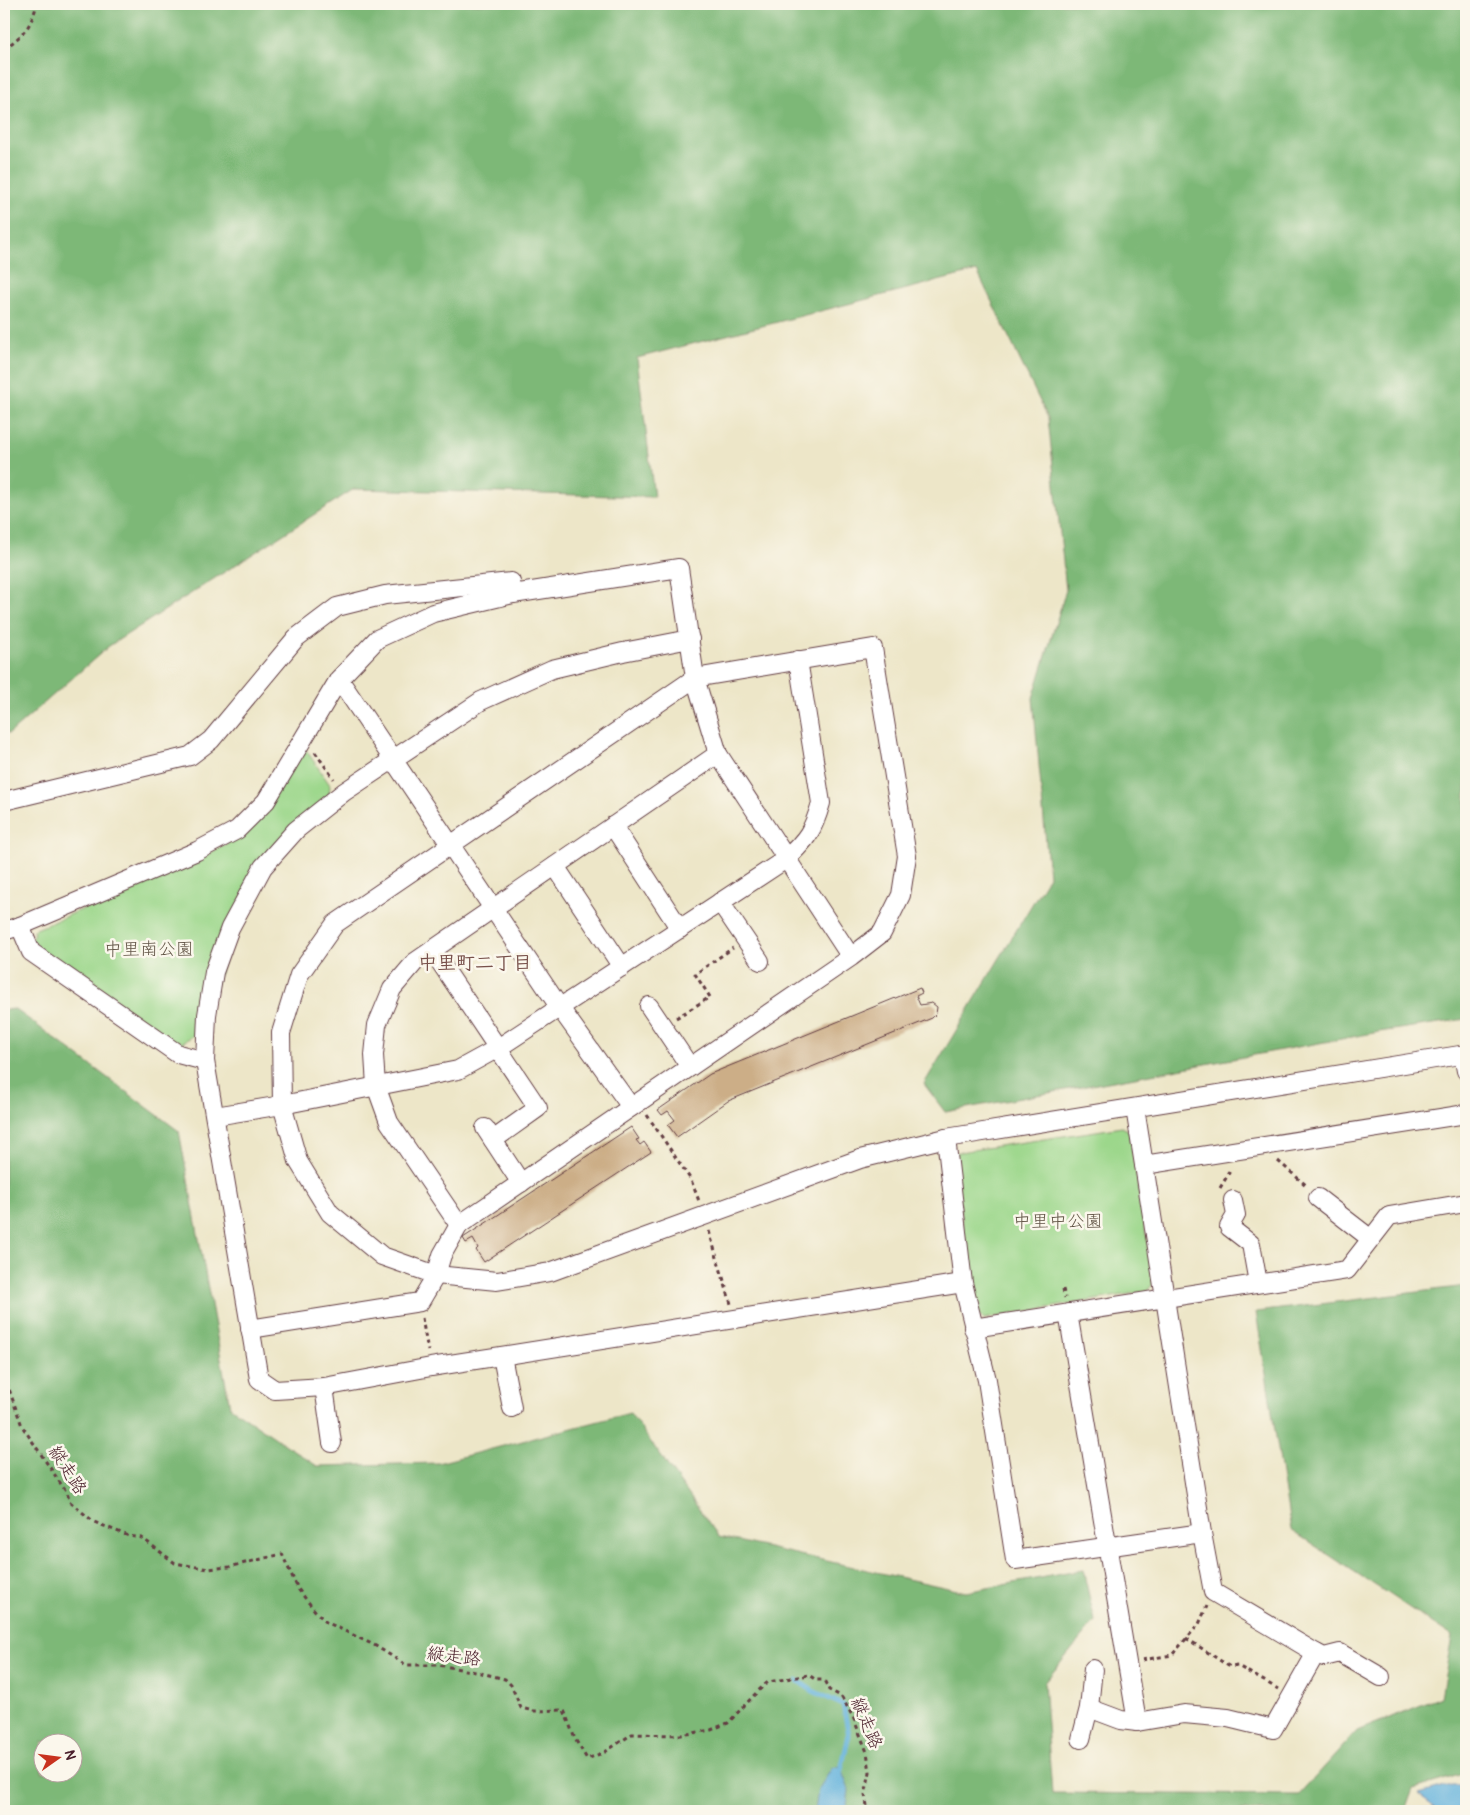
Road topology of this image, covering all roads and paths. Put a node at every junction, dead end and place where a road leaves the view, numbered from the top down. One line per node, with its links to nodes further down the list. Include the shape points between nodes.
1 (37, 4): 2 (path, via 24,34)
2 (4, 49)
3 (513, 594): 4 (street, via 679,568); 6 (street, via 433,613 377,639); 12 (street, via 511,582 385,595 337,607 296,638 211,740 190,756)
4 (690, 639): 7 (street); 10 (street, via 552,669 481,701)
5 (798, 660): 7 (street); 15 (street, via 821,803 815,826); 23 (street, via 873,648 907,856 901,895 882,933)
6 (339, 678): 8 (street); 10 (street)
7 (695, 678): 9 (street); 14 (street)
8 (304, 737): 11 (path); 19 (street, via 266,800 237,830 197,851)
9 (718, 754): 13 (street); 15 (street)
10 (393, 759): 11 (street); 14 (street)
11 (344, 792): 31 (street, via 296,830 263,867 230,928 214,972 207,1015)
12 (4, 801)
13 (613, 826): 16 (street); 20 (street)
14 (449, 845): 18 (street); 34 (street, via 335,924 299,975 281,1033)
15 (786, 859): 17 (street); 23 (street)
16 (555, 866): 18 (street); 25 (street)
17 (720, 902): 20 (street); 21 (street)
18 (493, 909): 22 (street); 27 (street)
19 (12, 928): 31 (street, via 32,952 178,1054)
20 (680, 929): 25 (street)
21 (746, 940): 24 (street); 28 (path, via 695,974 710,997)
22 (432, 950): 29 (street); 33 (street, via 415,962 392,989 377,1025 374,1055)
23 (852, 957): 32 (street)
24 (760, 961)
25 (622, 967): 27 (street)
26 (649, 1006): 28 (street)
27 (560, 1008): 29 (street); 35 (street)
28 (663, 1026): 32 (street)
29 (498, 1048): 33 (street, via 458,1070); 43 (street, via 538,1108 489,1134)
30 (1465, 1060): 36 (street)
31 (205, 1061): 38 (street)
32 (690, 1067): 35 (street)
33 (376, 1086): 34 (street); 47 (street, via 389,1122)
34 (282, 1105): 38 (street); 49 (street, via 298,1161 330,1213 382,1256)
35 (630, 1107): 43 (street)
36 (1136, 1108): 39 (street); 42 (street)
37 (1466, 1114): 40 (street)
38 (215, 1116): 56 (street)
39 (946, 1138): 49 (street, via 860,1159 550,1272 497,1281); 50 (street)
40 (1263, 1146): 41 (street); 44 (path)
41 (1213, 1154): 42 (street); 45 (path, via 1214,1162 1228,1173 1220,1189)
42 (1144, 1165): 52 (street)
43 (521, 1183): 47 (street)
44 (1318, 1198): 48 (street)
45 (1233, 1200): 51 (street, via 1236,1214 1229,1227 1251,1244)
46 (1466, 1202): 48 (street, via 1389,1216)
47 (459, 1225): 49 (street, via 442,1255)
48 (1371, 1239): 51 (street, via 1347,1270)
49 (436, 1275): 53 (street)
50 (963, 1283): 55 (street); 57 (street)
51 (1258, 1283): 52 (street)
52 (1165, 1298): 54 (street); 63 (street)
53 (420, 1302): 56 (street); 58 (path)
54 (1068, 1313): 55 (street); 64 (street)
55 (973, 1328): 64 (street, via 987,1380 1015,1560)
56 (250, 1329): 60 (street, via 259,1379 275,1390)
57 (502, 1356): 58 (street); 61 (street)
58 (431, 1367): 60 (street)
59 (4, 1375): 75 (path, 縦走路, via 22,1426 68,1492 70,1502 94,1522 142,1538 175,1563 200,1568 229,1567 282,1554 298,1589 326,1622 406,1665 439,1665 505,1679 511,1684 521,1708 564,1710 587,1759 605,1752 632,1734 681,1735 711,1730 728,1722 768,1682 809,1675 816,1680 824,1680 829,1690 840,1696 853,1717 867,1752 870,1772 865,1796)
60 (324, 1387): 62 (street)
61 (512, 1408)
62 (332, 1443)
63 (1202, 1533): 64 (street); 65 (street)
64 (1108, 1546): 68 (street)
65 (1213, 1592): 66 (path, via 1199,1624); 67 (street)
66 (1186, 1638): 68 (path, via 1172,1655); 71 (path, via 1230,1667 1238,1666)
67 (1316, 1653): 70 (street, via 1324,1657 1340,1654); 71 (street)
68 (1127, 1662): 73 (street)
69 (1093, 1669): 72 (street)
70 (1381, 1677)
71 (1291, 1696): 73 (street, via 1274,1730 1228,1718 1184,1714)
72 (1089, 1708): 73 (street, via 1121,1720); 74 (street)
73 (1137, 1722)
74 (1081, 1740)
75 (868, 1811)

